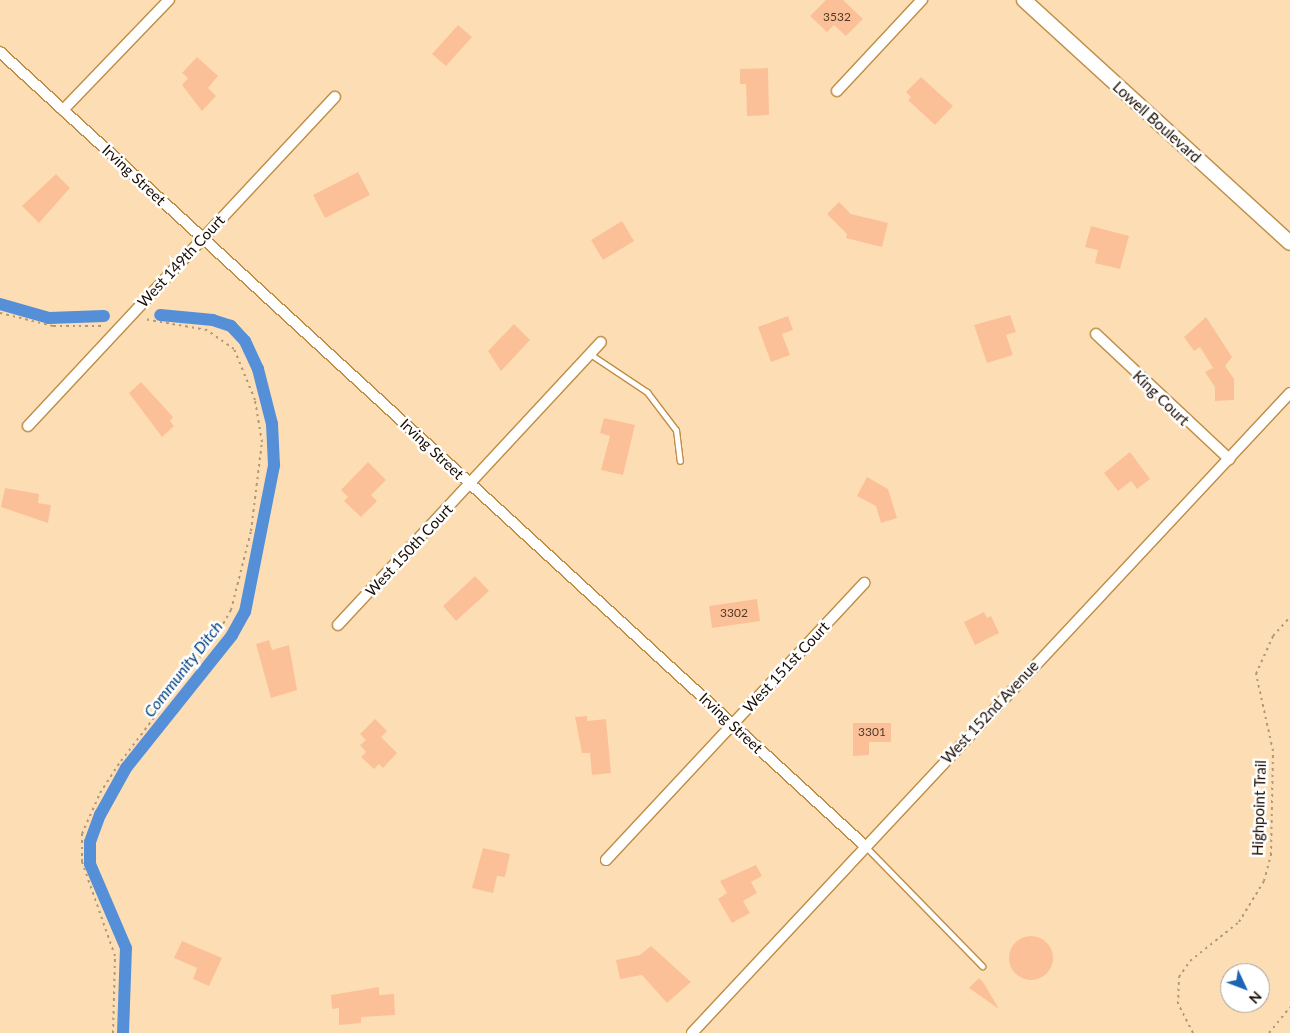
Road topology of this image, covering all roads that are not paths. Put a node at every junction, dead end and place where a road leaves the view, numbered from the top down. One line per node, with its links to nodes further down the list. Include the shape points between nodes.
1 (169, 0): 7 (street)
2 (922, 0): 5 (street)
3 (1024, 0): 9 (main road, Lowell Boulevard)
4 (0, 52): 7 (street, Irving Street)
5 (837, 92)
6 (335, 98): 8 (street, West 149th Court)
7 (63, 110): 8 (street, Irving Street)
8 (203, 238): 14 (street, West 149th Court); 17 (street, Irving Street)
9 (1290, 243)
10 (1096, 334): 15 (street, King Court)
11 (601, 342): 12 (street, West 150th Court)
12 (590, 354): 16 (lane, via 627,376 658,406 676,430); 17 (street, West 150th Court)
13 (1290, 393): 15 (street, West 152nd Avenue)
14 (28, 426)
15 (1229, 458): 21 (street, West 152nd Avenue)
16 (680, 461)
17 (470, 484): 19 (street, West 150th Court); 20 (street, Irving Street)
18 (864, 584): 20 (street, West 151st Court)
19 (338, 625)
20 (732, 724): 21 (street, Irving Street); 22 (street, West 151st Court)
21 (865, 846): 23 (lane); 24 (street, West 152nd Avenue)
22 (606, 860)
23 (982, 966)
24 (692, 1033)

